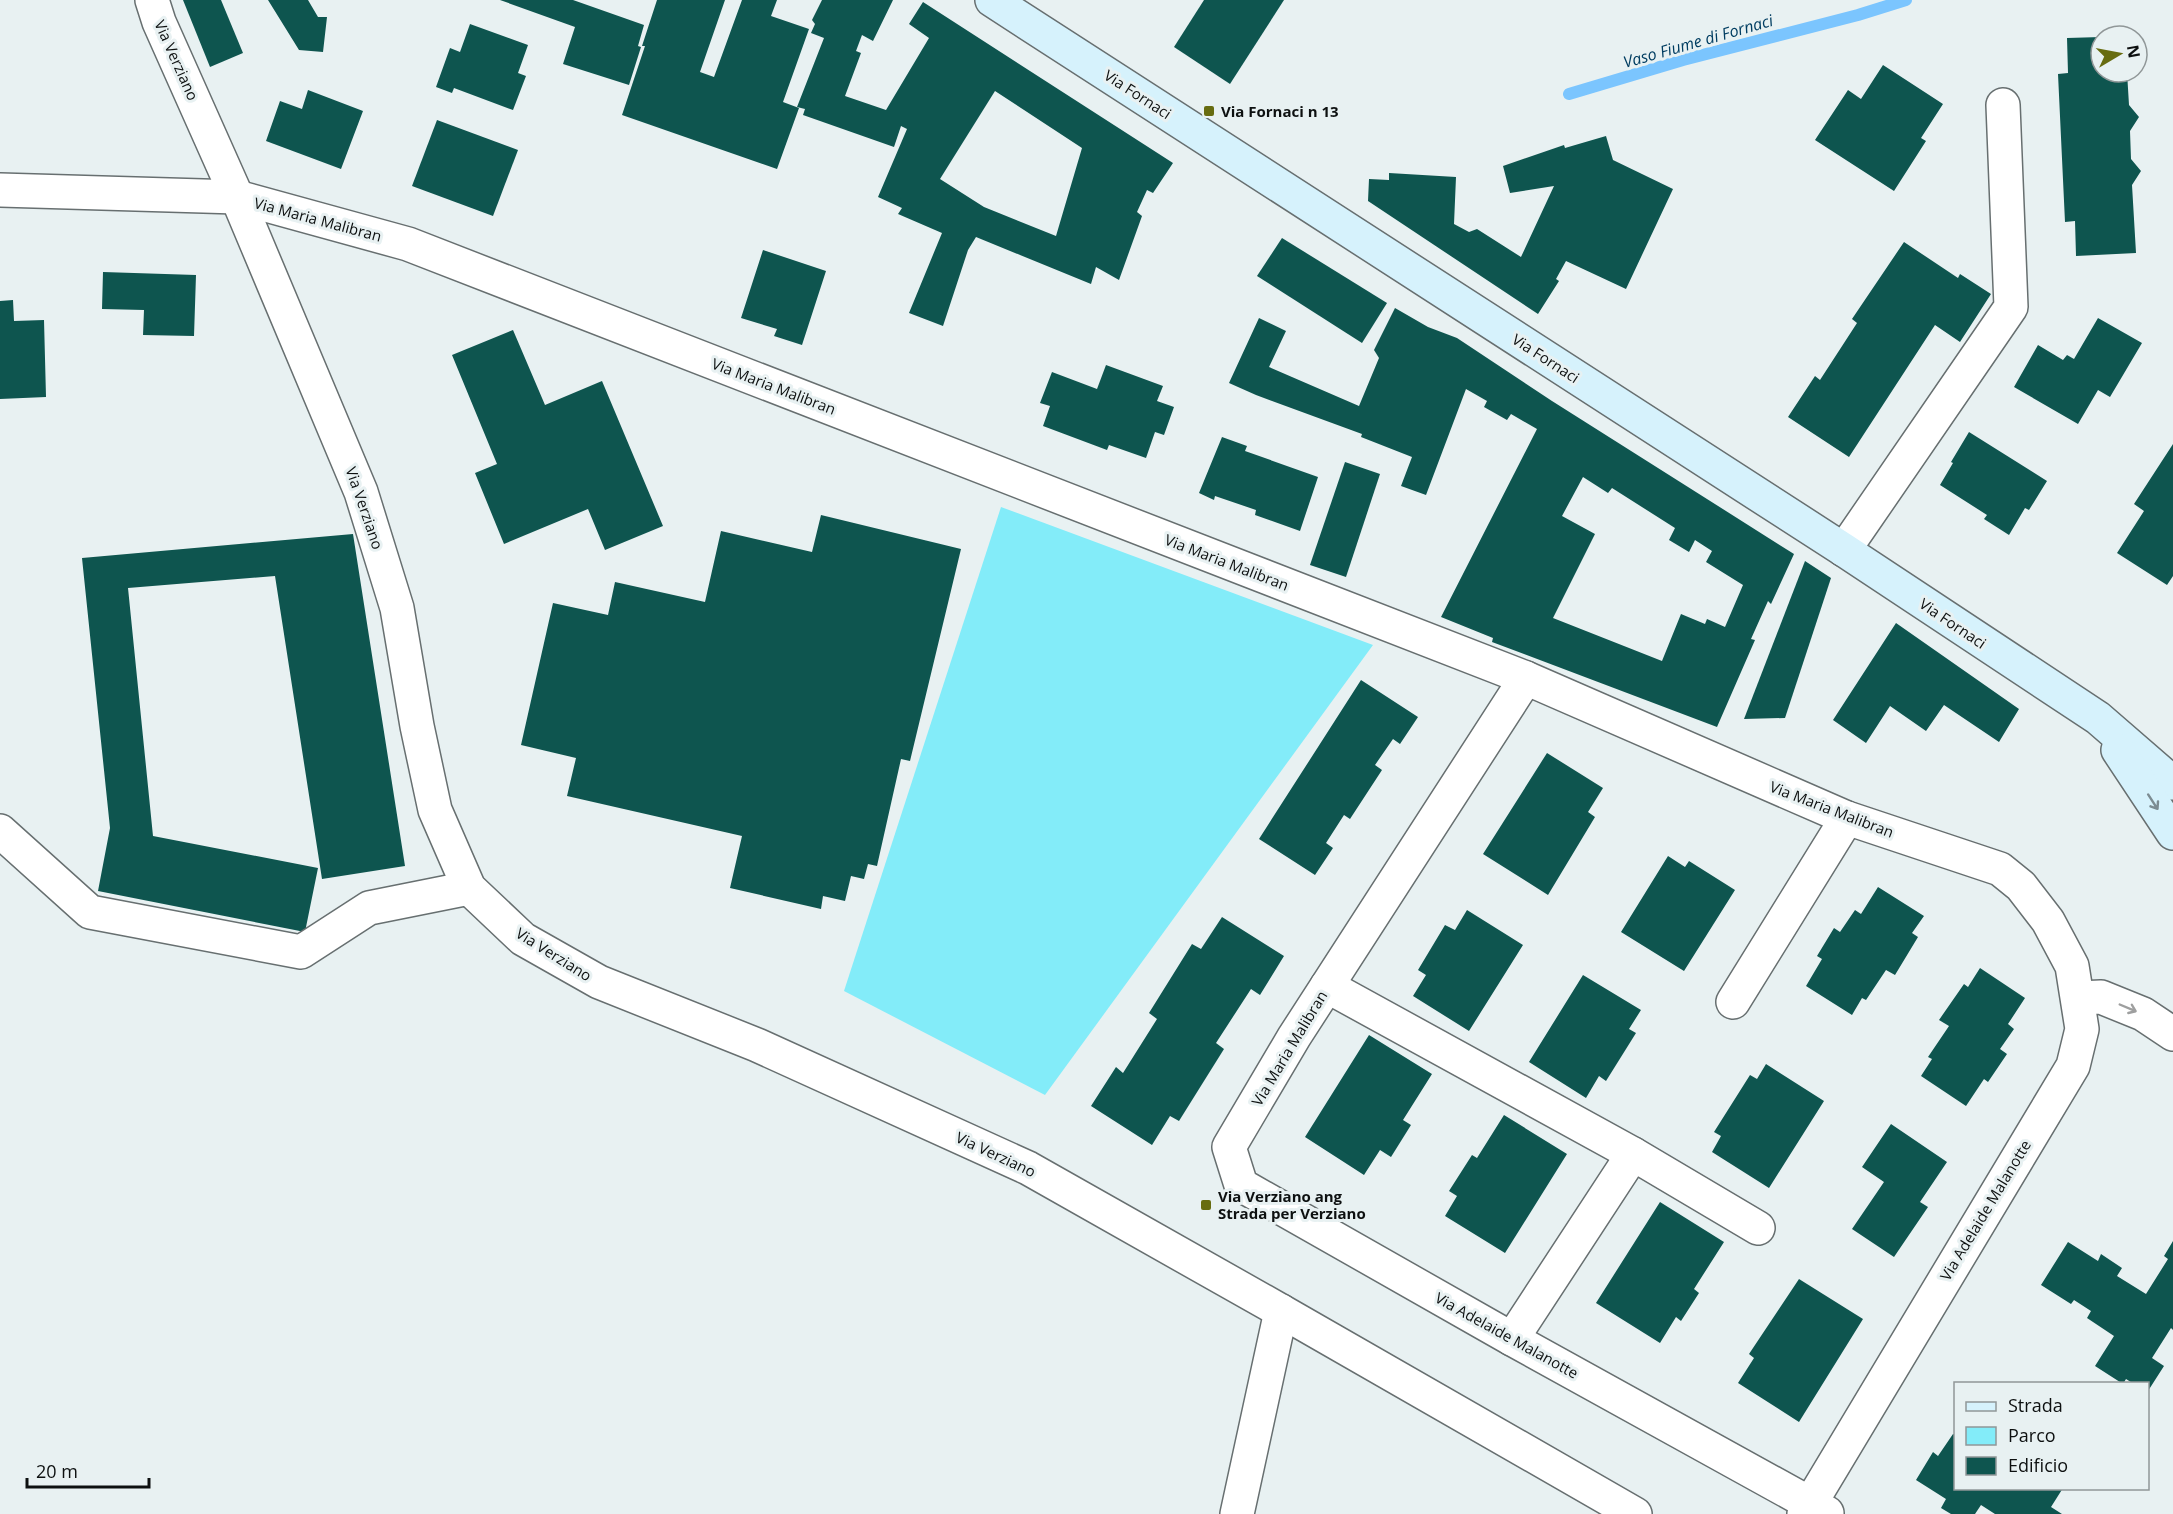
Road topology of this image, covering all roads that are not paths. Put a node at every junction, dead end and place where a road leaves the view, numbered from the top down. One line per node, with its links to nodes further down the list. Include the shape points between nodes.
1 (152, 0): 5 (street, Via Verziano)
2 (992, 0): 6 (street, Via Fornaci)
3 (2003, 105): 6 (street, via 2011,307)
4 (0, 190): 5 (street, Via Maria Malibran)
5 (237, 197): 7 (street, Via Maria Malibran, via 408,244); 13 (street, Via Verziano, via 361,492 397,608 435,810)
6 (1844, 550): 8 (street, Via Fornaci)
7 (1526, 678): 10 (street, Via Maria Malibran); 14 (street, Via Maria Malibran)
8 (2098, 718): 9 (street, Via Fornaci); 12 (street, Via Fornaci, one-way to 12)
9 (2173, 783)
10 (1847, 818): 15 (street, Via Maria Malibran, via 2000,870 2021,886 2048,921 2072,966); 16 (street)
11 (0, 831): 13 (street, via 90,912 301,952 369,908)
12 (2173, 833)
13 (469, 888): 21 (street, Via Verziano, via 523,939 599,982 757,1045 1028,1168)
14 (1327, 986): 18 (street, Via Maria Malibran); 19 (street)
15 (2079, 998): 17 (street, one-way to 17, via 2101,997 2143,1014); 23 (street, Via Adelaide Malanotte, via 2082,1029 2073,1066)
16 (1733, 1002)
17 (2173, 1034)
18 (1229, 1147): 22 (street, Via Adelaide Malanotte, via 1240,1185)
19 (1633, 1154): 20 (street); 22 (street)
20 (1758, 1228)
21 (1281, 1311): 24 (street); 25 (street)
22 (1512, 1339): 23 (street, Via Adelaide Malanotte)
23 (1814, 1510)
24 (1238, 1514)
25 (1635, 1514)

